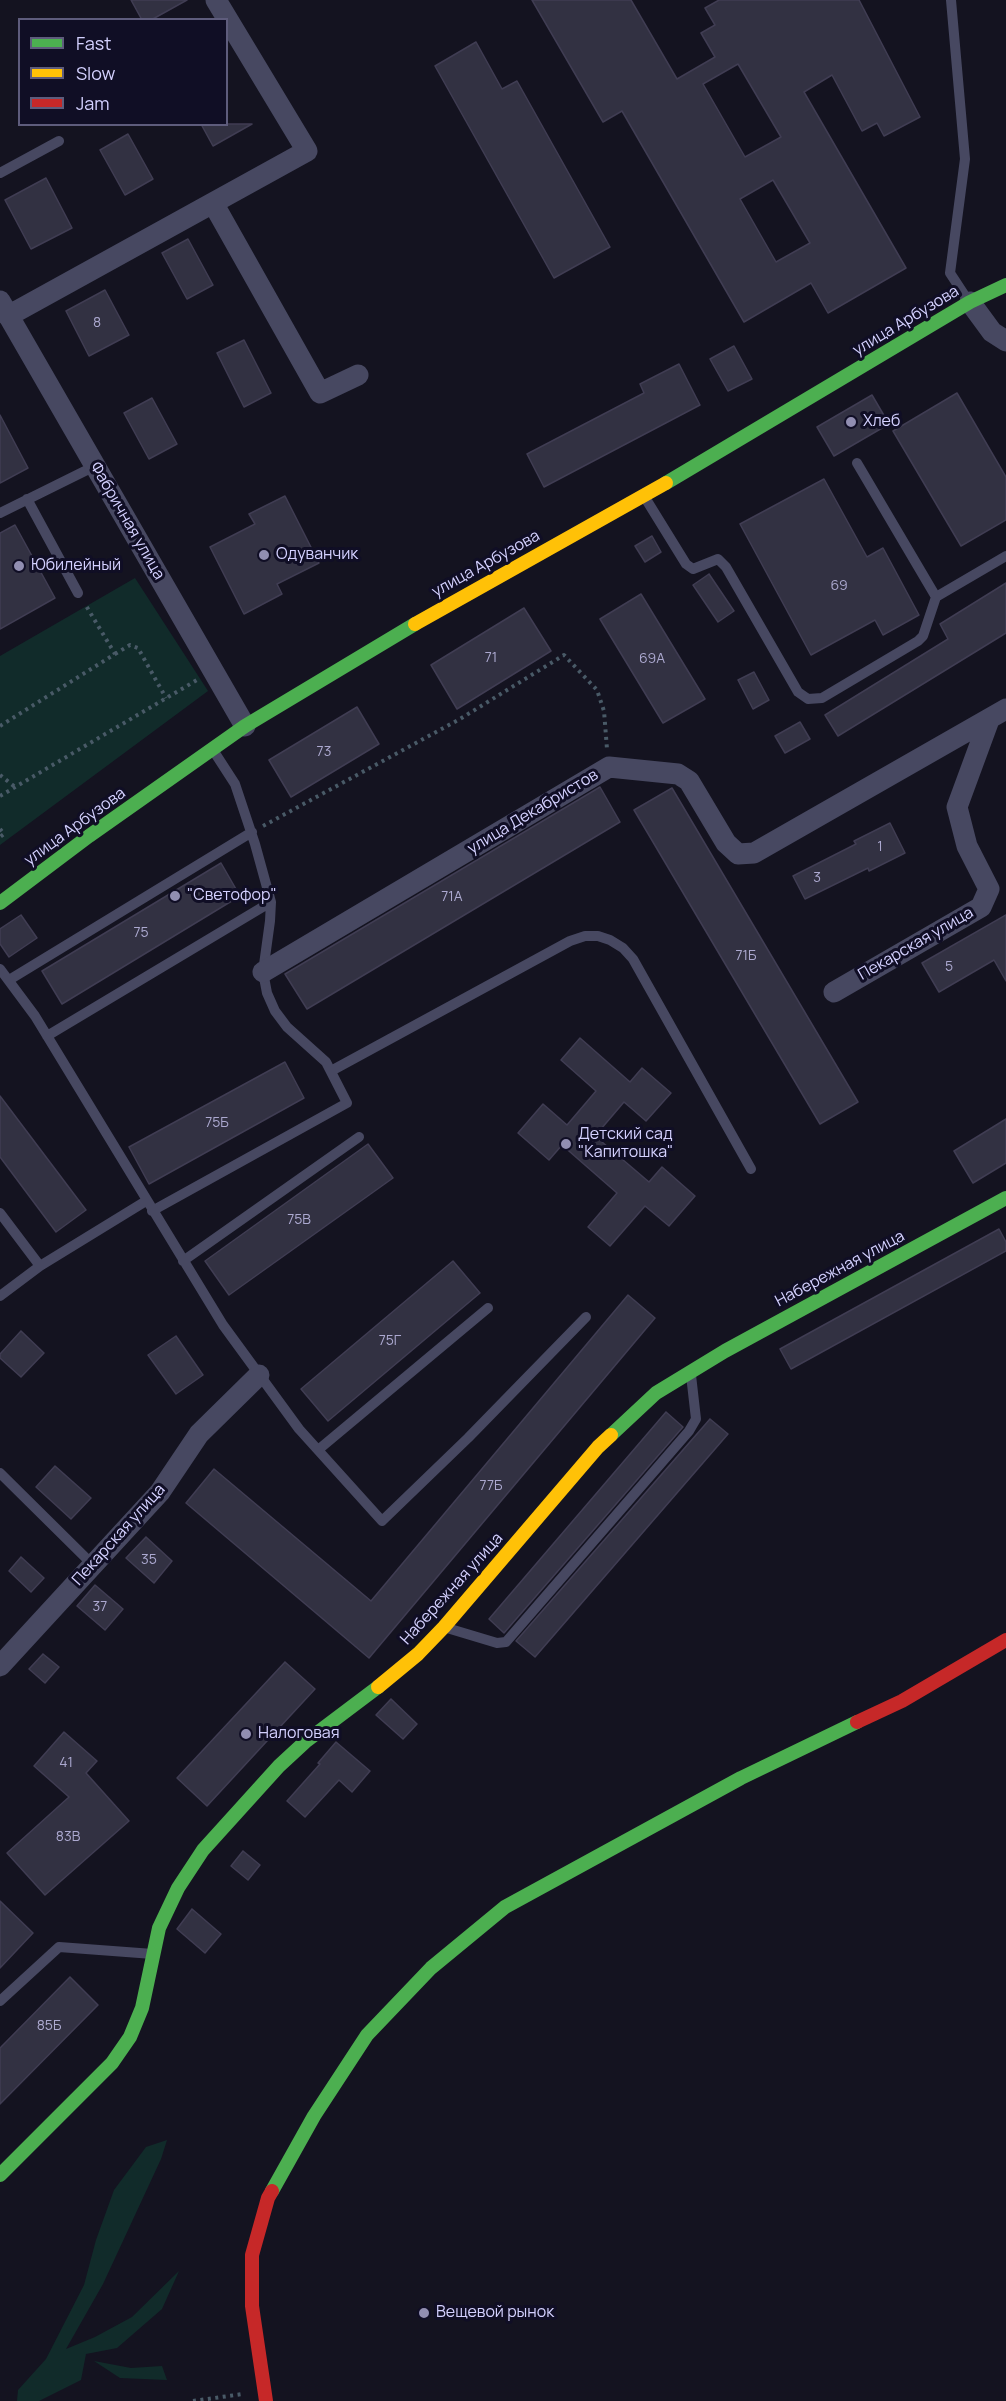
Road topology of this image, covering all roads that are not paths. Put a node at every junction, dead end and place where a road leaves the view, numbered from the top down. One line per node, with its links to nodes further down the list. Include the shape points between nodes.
1 (216, 0): 3 (street, Фабричная улица)
2 (951, 0): 9 (lane, via 965,159 950,273)
3 (227, 18)
4 (228, 20): 7 (street, Фабричная улица, via 306,151)
5 (59, 141): 6 (lane)
6 (0, 173)
7 (213, 203): 10 (street, Фабричная улица); 12 (street, via 320,393)
8 (1001, 287): 9 (street, улица Арбузова)
9 (970, 302): 11 (street, via 993,332); 15 (street, улица Арбузова)
10 (4, 308): 14 (street, Фабричная улица)
11 (1006, 341)
12 (358, 375)
13 (858, 463): 20 (lane)
14 (95, 466): 16 (lane); 22 (street, Фабричная улица)
15 (644, 496): 20 (lane, via 686,564 693,569 718,560 726,567 798,692 808,699 822,698 918,641 924,636); 22 (street, улица Арбузова, via 456,598)
16 (27, 499): 17 (lane); 19 (lane)
17 (0, 513)
18 (1006, 556): 20 (lane)
19 (78, 593)
20 (936, 597)
21 (997, 714): 28 (street, улица Декабристов, via 754,853 738,854 726,843 689,781 678,774 609,767); 30 (street, Пекарская улица, via 957,807 967,846 988,889 981,907)
22 (245, 726): 23 (street, улица Арбузова)
23 (212, 748): 24 (lane, via 235,784); 26 (street, улица Арбузова)
24 (252, 832): 25 (lane); 29 (lane)
25 (271, 902): 28 (lane); 31 (lane)
26 (0, 903)
27 (0, 969): 29 (lane)
28 (263, 972): 32 (lane, via 275,1011)
29 (9, 980): 31 (lane)
30 (834, 992)
31 (47, 1036): 36 (lane)
32 (331, 1071): 34 (lane, via 570,941 598,936 623,948 633,959); 36 (lane, via 347,1103)
33 (359, 1137): 38 (lane)
34 (751, 1169)
35 (1006, 1198): 43 (street, Набережная улица)
36 (149, 1206): 38 (lane); 39 (lane)
37 (0, 1213): 39 (lane)
38 (183, 1261): 44 (lane)
39 (40, 1266): 40 (lane)
40 (0, 1296)
41 (488, 1308): 45 (lane)
42 (586, 1317): 45 (lane, via 382,1521)
43 (691, 1372): 48 (street, Набережная улица, via 656,1393 598,1447); 48 (lane, via 696,1419 689,1431 506,1642)
44 (259, 1375): 45 (lane); 47 (street, Пекарская улица, via 199,1434 160,1492)
45 (318, 1450)
46 (0, 1473): 47 (lane)
47 (93, 1565): 50 (street, Пекарская улица)
48 (444, 1628): 51 (street, Набережная улица, via 387,1680 297,1750 211,1842 178,1888 159,1928)
49 (1006, 1640): 54 (street, via 902,1701 741,1778 505,1907 431,1968 367,2036 314,2116 268,2198 252,2255 252,2306)
50 (0, 1666)
51 (154, 1954): 52 (lane, via 59,1947); 53 (street, Набережная улица, via 142,2008 130,2037 112,2063)
52 (0, 2001)
53 (0, 2175)
54 (266, 2396)

